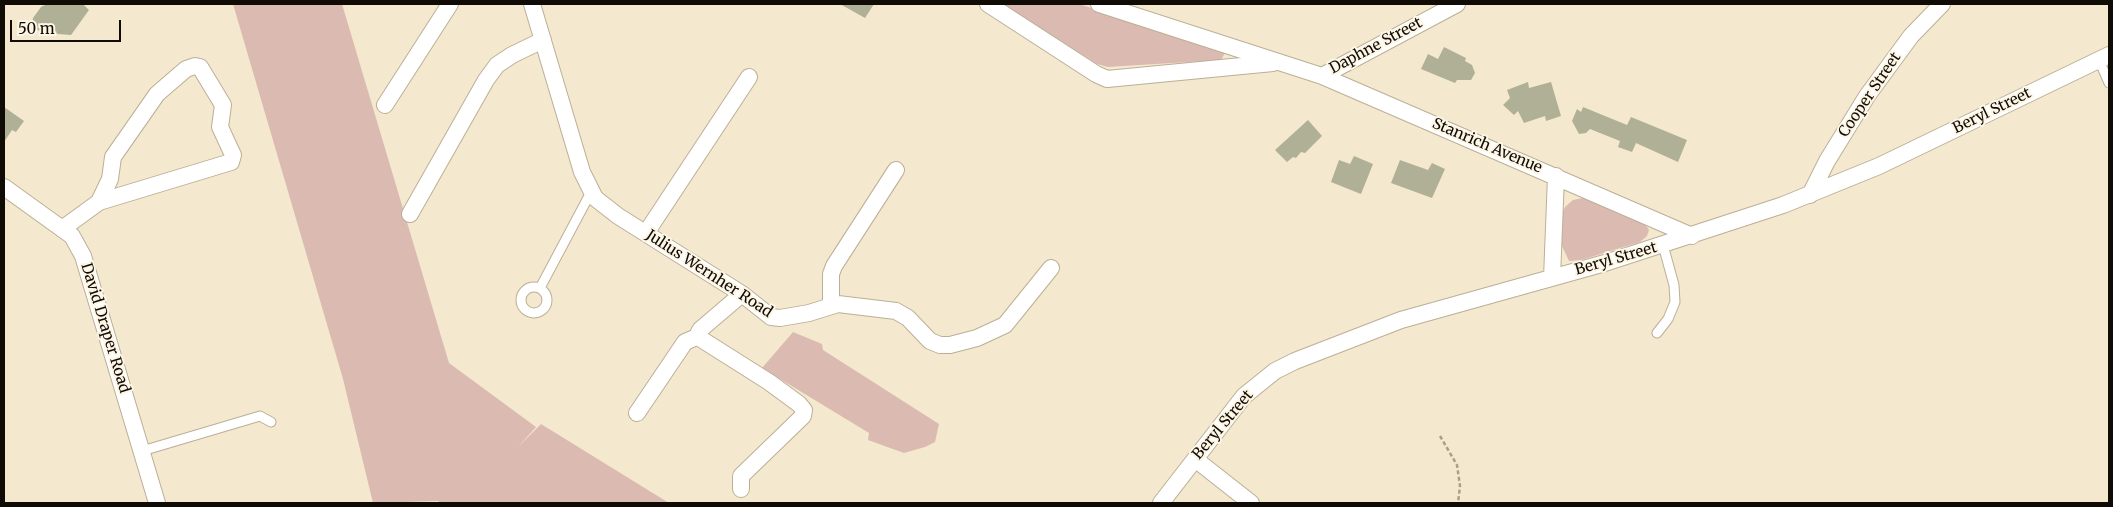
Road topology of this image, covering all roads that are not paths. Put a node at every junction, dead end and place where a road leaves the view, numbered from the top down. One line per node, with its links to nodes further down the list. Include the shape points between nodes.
1 (450, 4): 13 (street)
2 (532, 4): 7 (street, Julius Wernher Road)
3 (988, 4): 9 (street, Stanrich Avenue, via 1107,79)
4 (1099, 4): 9 (street, Stanrich Avenue)
5 (1457, 4): 10 (street, Daphne Street)
6 (1942, 4): 18 (street, Cooper Street, via 1911,36 1867,96)
7 (543, 40): 17 (street, Julius Wernher Road, via 582,172); 20 (street, via 512,55 486,80)
8 (2104, 58): 12 (lane); 18 (street, Beryl Street, via 1879,166)
9 (1280, 62): 10 (street, Stanrich Avenue)
10 (1322, 76): 15 (street, Stanrich Avenue)
11 (749, 77): 22 (street)
12 (2109, 83)
13 (385, 105)
14 (896, 170): 29 (street, via 834,266)
15 (1556, 176): 23 (street, Stanrich Avenue); 26 (street)
16 (4, 187): 21 (street, David Draper Road)
17 (591, 192): 22 (street, Julius Wernher Road, via 602,204); 27 (lane)
18 (1810, 195): 23 (street, Beryl Street)
19 (98, 202): 19 (street, via 231,162 232,155 220,126 223,105 200,67 186,69 157,94 113,157 110,179); 21 (street)
20 (410, 214)
21 (62, 229): 34 (street, David Draper Road, via 76,241 83,256)
22 (646, 233): 28 (street, Julius Wernher Road)
23 (1692, 236): 24 (street, Beryl Street)
24 (1663, 245): 26 (street, Beryl Street); 30 (lane, via 1674,285 1674,302 1668,319)
25 (1051, 268): 29 (street, Julius Wernher Road, via 1010,320 999,329 945,346 930,341 908,318 896,311 847,304)
26 (1552, 278): 35 (street, Beryl Street, via 1401,320 1275,371 1244,396)
27 (540, 288)
28 (742, 294): 29 (street, Julius Wernher Road, via 774,318); 31 (street, via 702,329)
29 (831, 306)
30 (1657, 333)
31 (699, 336): 32 (street, via 685,342); 36 (street, via 804,410 803,416 741,476)
32 (637, 413)
33 (271, 422): 34 (lane, via 260,416)
34 (142, 451): 37 (street, David Draper Road)
35 (1195, 459): 38 (street, Beryl Street); 39 (street)
36 (740, 489)
37 (157, 503)
38 (1161, 503)
39 (1251, 503)

